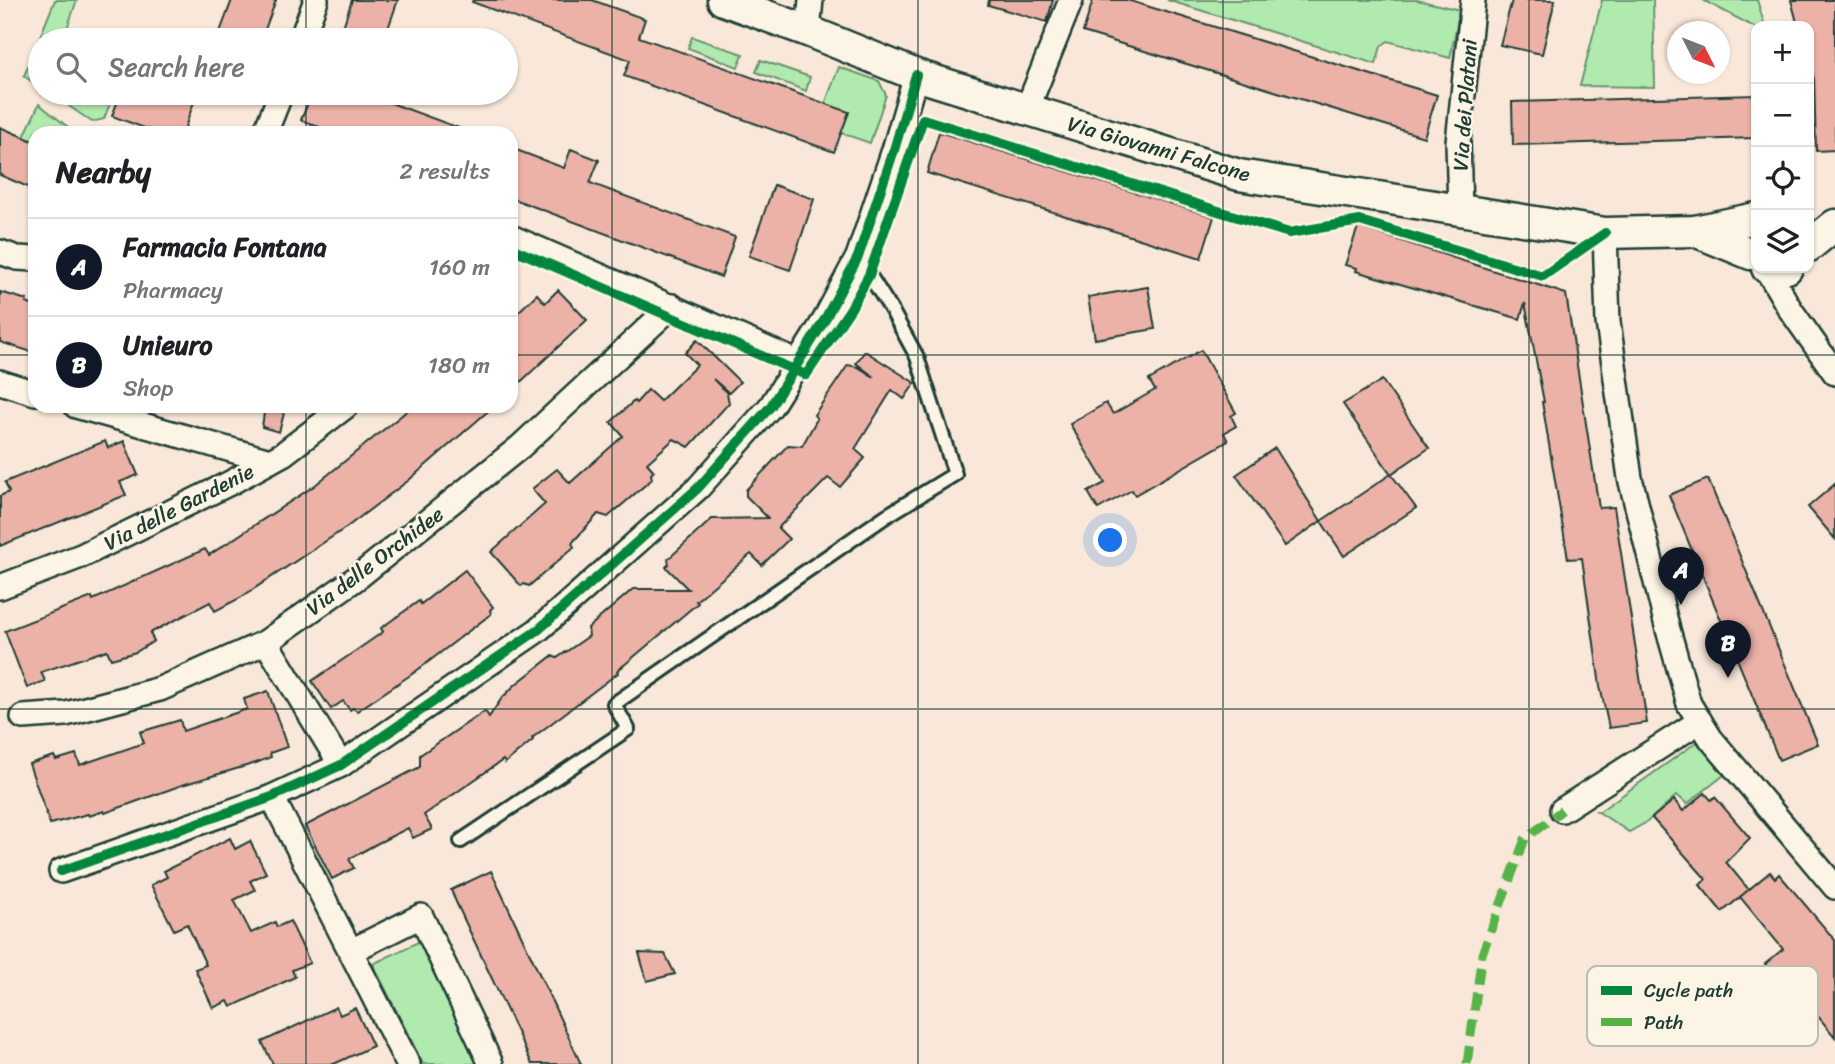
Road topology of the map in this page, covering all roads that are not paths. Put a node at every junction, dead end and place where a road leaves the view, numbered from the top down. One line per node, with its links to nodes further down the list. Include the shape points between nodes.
1 (316, 0): 6 (street)
2 (723, 0): 7 (street, Via Giovanni Falcone)
3 (811, 0): 7 (street)
4 (1072, 0): 10 (street)
5 (1473, 0): 12 (street, Via dei Platani, via 1458,142)
6 (306, 28)
7 (808, 31): 8 (street, Via Giovanni Falcone)
8 (916, 75): 10 (street, Via Giovanni Falcone); 22 (street)
9 (276, 105): 11 (street)
10 (1027, 109): 12 (street, Via Giovanni Falcone, via 1239,175)
11 (268, 126)
12 (1460, 210): 18 (street, Via Giovanni Falcone)
13 (1814, 217): 15 (street)
14 (1751, 219): 17 (street, Via Giovanni Falcone)
15 (1835, 219)
16 (1835, 225): 19 (street)
17 (1695, 231): 18 (street, Via Giovanni Falcone); 24 (street, Via Giovanni Falcone)
18 (1605, 233): 39 (street, via 1608,322 1630,478 1689,704)
19 (1814, 242)
20 (518, 244): 27 (street)
21 (0, 252): 23 (street)
22 (858, 257): 29 (street); 43 (lane, via 918,358 955,474 886,516 614,704 628,729)
23 (28, 258)
24 (1751, 259)
25 (1767, 273): 28 (street)
26 (1794, 273): 28 (street)
27 (672, 306): 29 (street); 37 (street, Via delle Orchidee, via 520,447 358,577)
28 (1790, 309): 30 (street)
29 (797, 362): 40 (street, via 771,406 698,488 548,621)
30 (1835, 373)
31 (0, 382): 32 (street)
32 (28, 391)
33 (101, 413): 35 (street)
34 (337, 413): 35 (street, Via delle Gardenie)
35 (270, 461): 36 (street, Via delle Gardenie, via 135,531)
36 (0, 587)
37 (266, 642): 38 (street, Via delle Orchidee, via 160,689 66,714); 40 (street)
38 (23, 717)
39 (1700, 720): 42 (street); 45 (street)
40 (341, 765): 41 (street)
41 (272, 797): 44 (street); 46 (street)
42 (1562, 810)
43 (461, 841)
44 (61, 871)
45 (1835, 887)
46 (351, 951): 47 (street); 48 (street, via 421,916)
47 (408, 1064)
48 (491, 1064)

